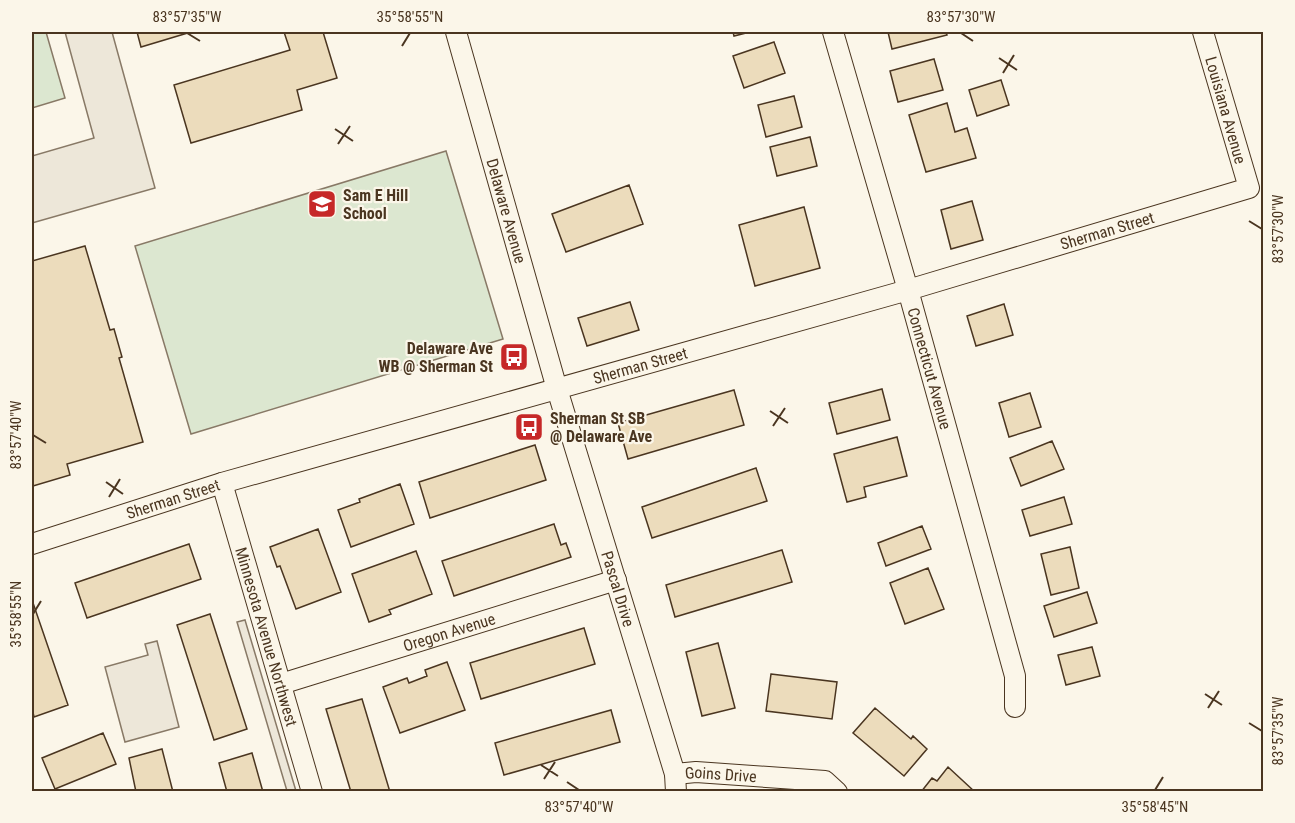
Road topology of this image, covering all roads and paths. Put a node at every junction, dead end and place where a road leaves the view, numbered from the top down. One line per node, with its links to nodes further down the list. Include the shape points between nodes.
1 (456, 32): 6 (street, Delaware Avenue)
2 (833, 32): 5 (street, Connecticut Avenue)
3 (1203, 32): 4 (street, Louisiana Avenue)
4 (1249, 188): 5 (street, Sherman Street)
5 (908, 290): 6 (street, Sherman Street); 11 (street, Connecticut Avenue, via 1015,676)
6 (557, 389): 7 (street, Sherman Street); 9 (street, Pascal Drive)
7 (222, 483): 8 (street, Sherman Street); 10 (street, Minnesota Avenue Northwest)
8 (32, 544)
9 (616, 580): 10 (street, Oregon Avenue); 12 (street, Pascal Drive)
10 (281, 684): 13 (street, Minnesota Avenue Northwest)
11 (1014, 707)
12 (675, 783): 14 (street, Goins Drive, via 696,772 825,781)
13 (312, 792)
14 (837, 792)

